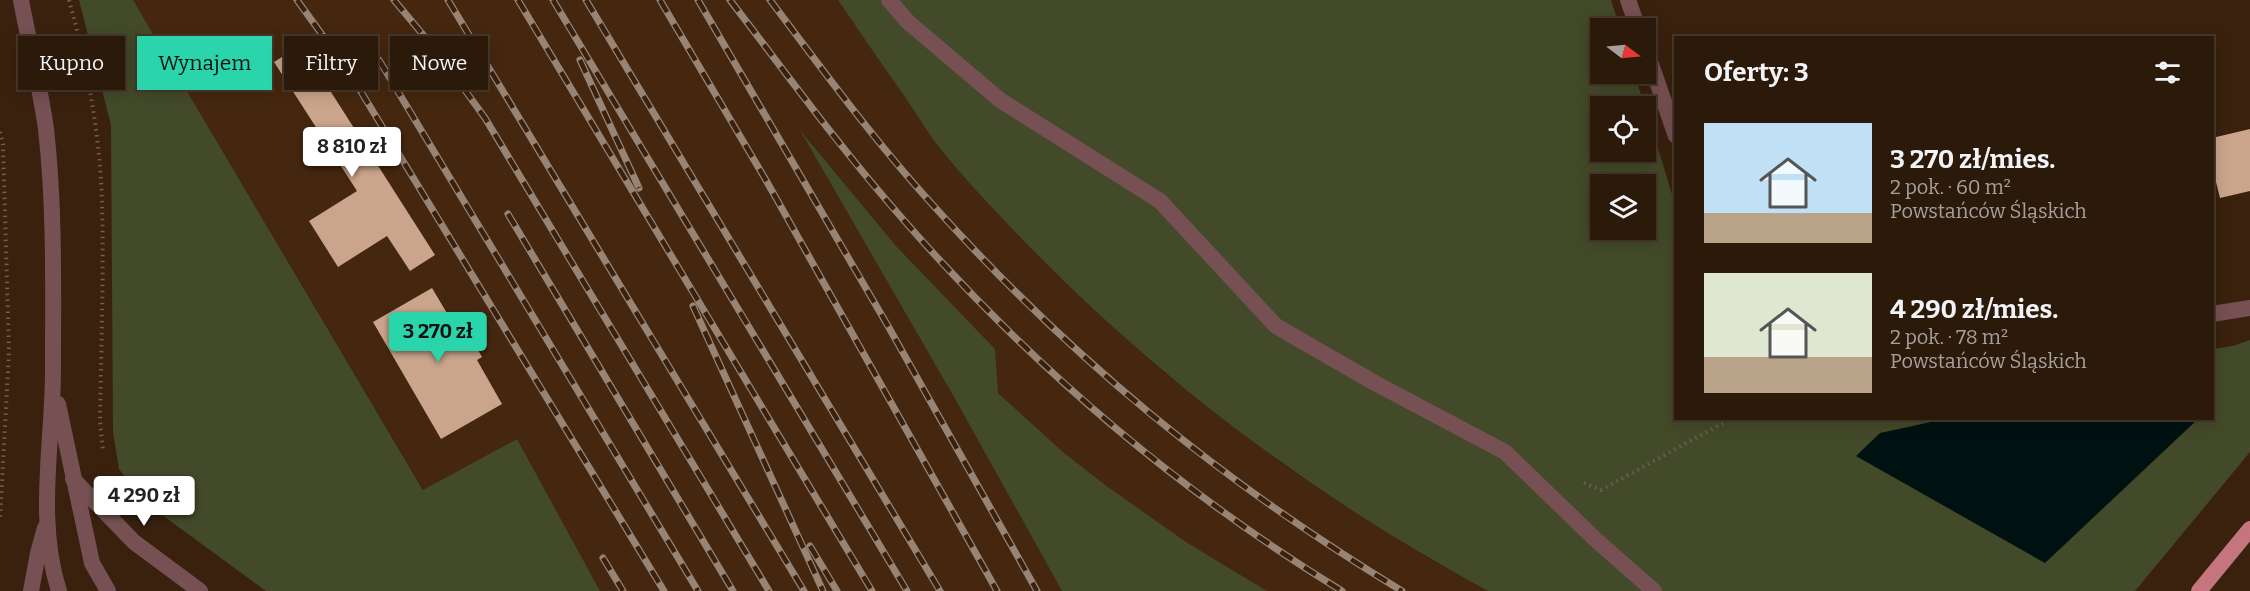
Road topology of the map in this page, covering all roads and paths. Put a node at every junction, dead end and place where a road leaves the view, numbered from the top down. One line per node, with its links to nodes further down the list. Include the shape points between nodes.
1 (21, 0): 11 (street, via 46,129 53,262)
2 (69, 0): 13 (path, via 95,124 102,201)
3 (889, 0): 23 (street, via 908,22 1000,100 1160,201 1276,326 1505,452)
4 (1628, 0): 5 (street)
5 (1634, 18)
6 (1656, 79): 7 (street)
7 (1674, 130)
8 (0, 132): 16 (path, via 9,352)
9 (2250, 308): 10 (street)
10 (2214, 314)
11 (53, 379): 14 (street); 17 (street)
12 (1728, 420): 15 (path, via 1601,490)
13 (103, 455)
14 (73, 478): 21 (street, via 92,563); 22 (street, via 134,542)
15 (1580, 481)
16 (0, 520)
17 (46, 524): 19 (street); 20 (street)
18 (2250, 529): 24 (main road)
19 (32, 591)
20 (59, 591)
21 (108, 591)
22 (200, 591)
23 (1654, 591)
24 (2199, 591)

